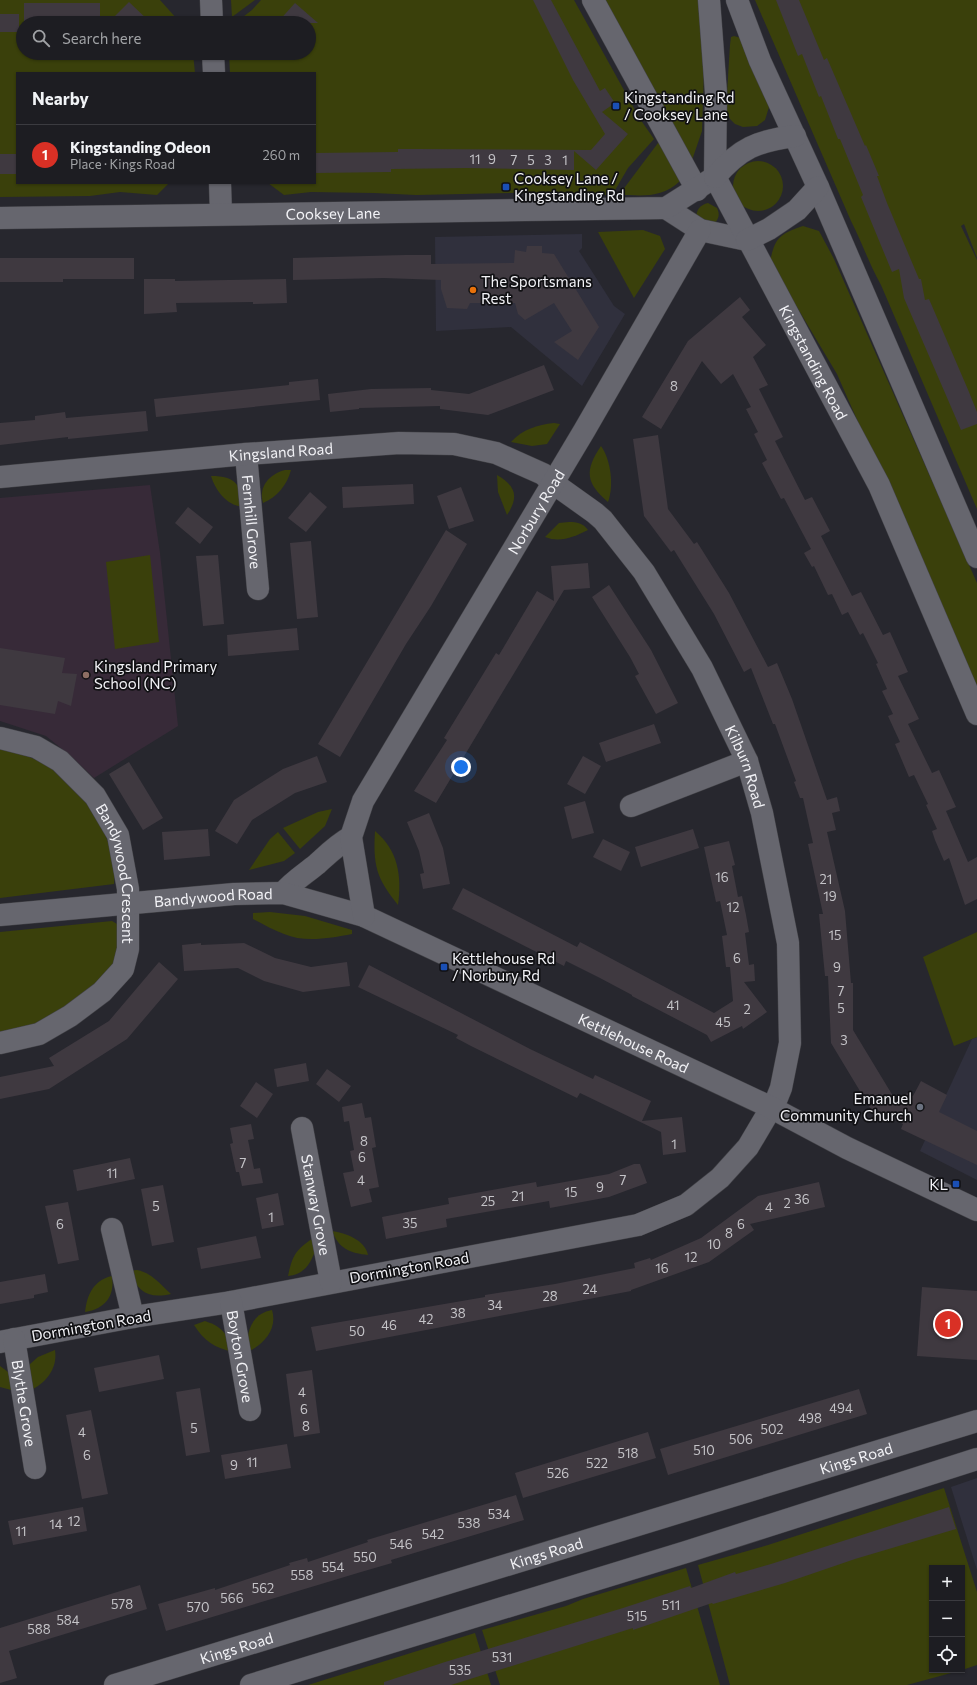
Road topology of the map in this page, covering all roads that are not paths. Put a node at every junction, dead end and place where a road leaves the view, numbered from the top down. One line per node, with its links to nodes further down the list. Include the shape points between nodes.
1 (211, 0): 5 (street)
2 (593, 0): 12 (street)
3 (710, 0): 9 (street, Kingstanding Road, via 716,93)
4 (737, 0): 8 (street, via 760,60)
5 (212, 16)
6 (213, 60): 7 (street)
7 (214, 72)
8 (795, 136): 9 (street, Cooksey Lane, via 776,138 748,147 730,160); 11 (street)
9 (715, 177): 12 (street, Cooksey Lane); 17 (street, Kingstanding Road)
10 (220, 184): 14 (street)
11 (818, 187): 17 (street, via 797,210); 21 (street)
12 (698, 190): 13 (street, Cooksey Lane)
13 (666, 208): 14 (street, Cooksey Lane); 16 (street)
14 (221, 214): 15 (street, Cooksey Lane)
15 (0, 218)
16 (700, 230): 17 (street); 20 (street, Norbury Road)
17 (747, 240): 23 (street, Kingstanding Road, via 878,485)
18 (246, 454): 19 (street, Kingsland Road); 20 (street, Kingsland Road, via 399,443 454,444 496,453 543,474); 22 (street, Fernhill Grove)
19 (0, 477)
20 (553, 483): 25 (street, Kilburn Road, via 603,520 644,572 702,668); 27 (street, Norbury Road, via 366,796)
21 (977, 557)
22 (258, 589)
23 (977, 714)
24 (0, 738): 29 (street, Bandywood Crescent, via 36,747 60,761 95,796 118,835 128,889)
25 (747, 761): 26 (street); 33 (street, Kilburn Road, via 762,813 788,944 790,1043 781,1088)
26 (632, 806)
27 (351, 837): 28 (street, via 341,842 316,865 292,882); 31 (street, Norbury Road)
28 (283, 893): 29 (street, Bandywood Road, via 234,894); 31 (street, Kettlehouse Road)
29 (127, 903): 30 (street, Bandywood Road); 32 (street, Bandywood Crescent, via 128,949 123,969 102,992 70,1016 39,1034)
30 (0, 915)
31 (364, 916): 33 (street, Kettlehouse Road)
32 (0, 1043)
33 (770, 1107): 35 (street, Kettlehouse Road, via 847,1148); 37 (street, Dormington Road, via 748,1147 720,1178 686,1205 638,1225)
34 (302, 1128): 37 (street, Stanway Grove)
35 (977, 1210)
36 (112, 1230): 39 (street)
37 (331, 1282): 38 (street, Dormington Road)
38 (230, 1302): 39 (street, Dormington Road); 41 (street, Boyton Grove)
39 (133, 1317): 40 (street, Dormington Road)
40 (7, 1341): 44 (street, Blythe Grove)
41 (250, 1410)
42 (977, 1421): 45 (street, Kings Road)
43 (977, 1459): 46 (street, via 686,1552)
44 (35, 1468)
45 (115, 1685)
46 (251, 1685)

